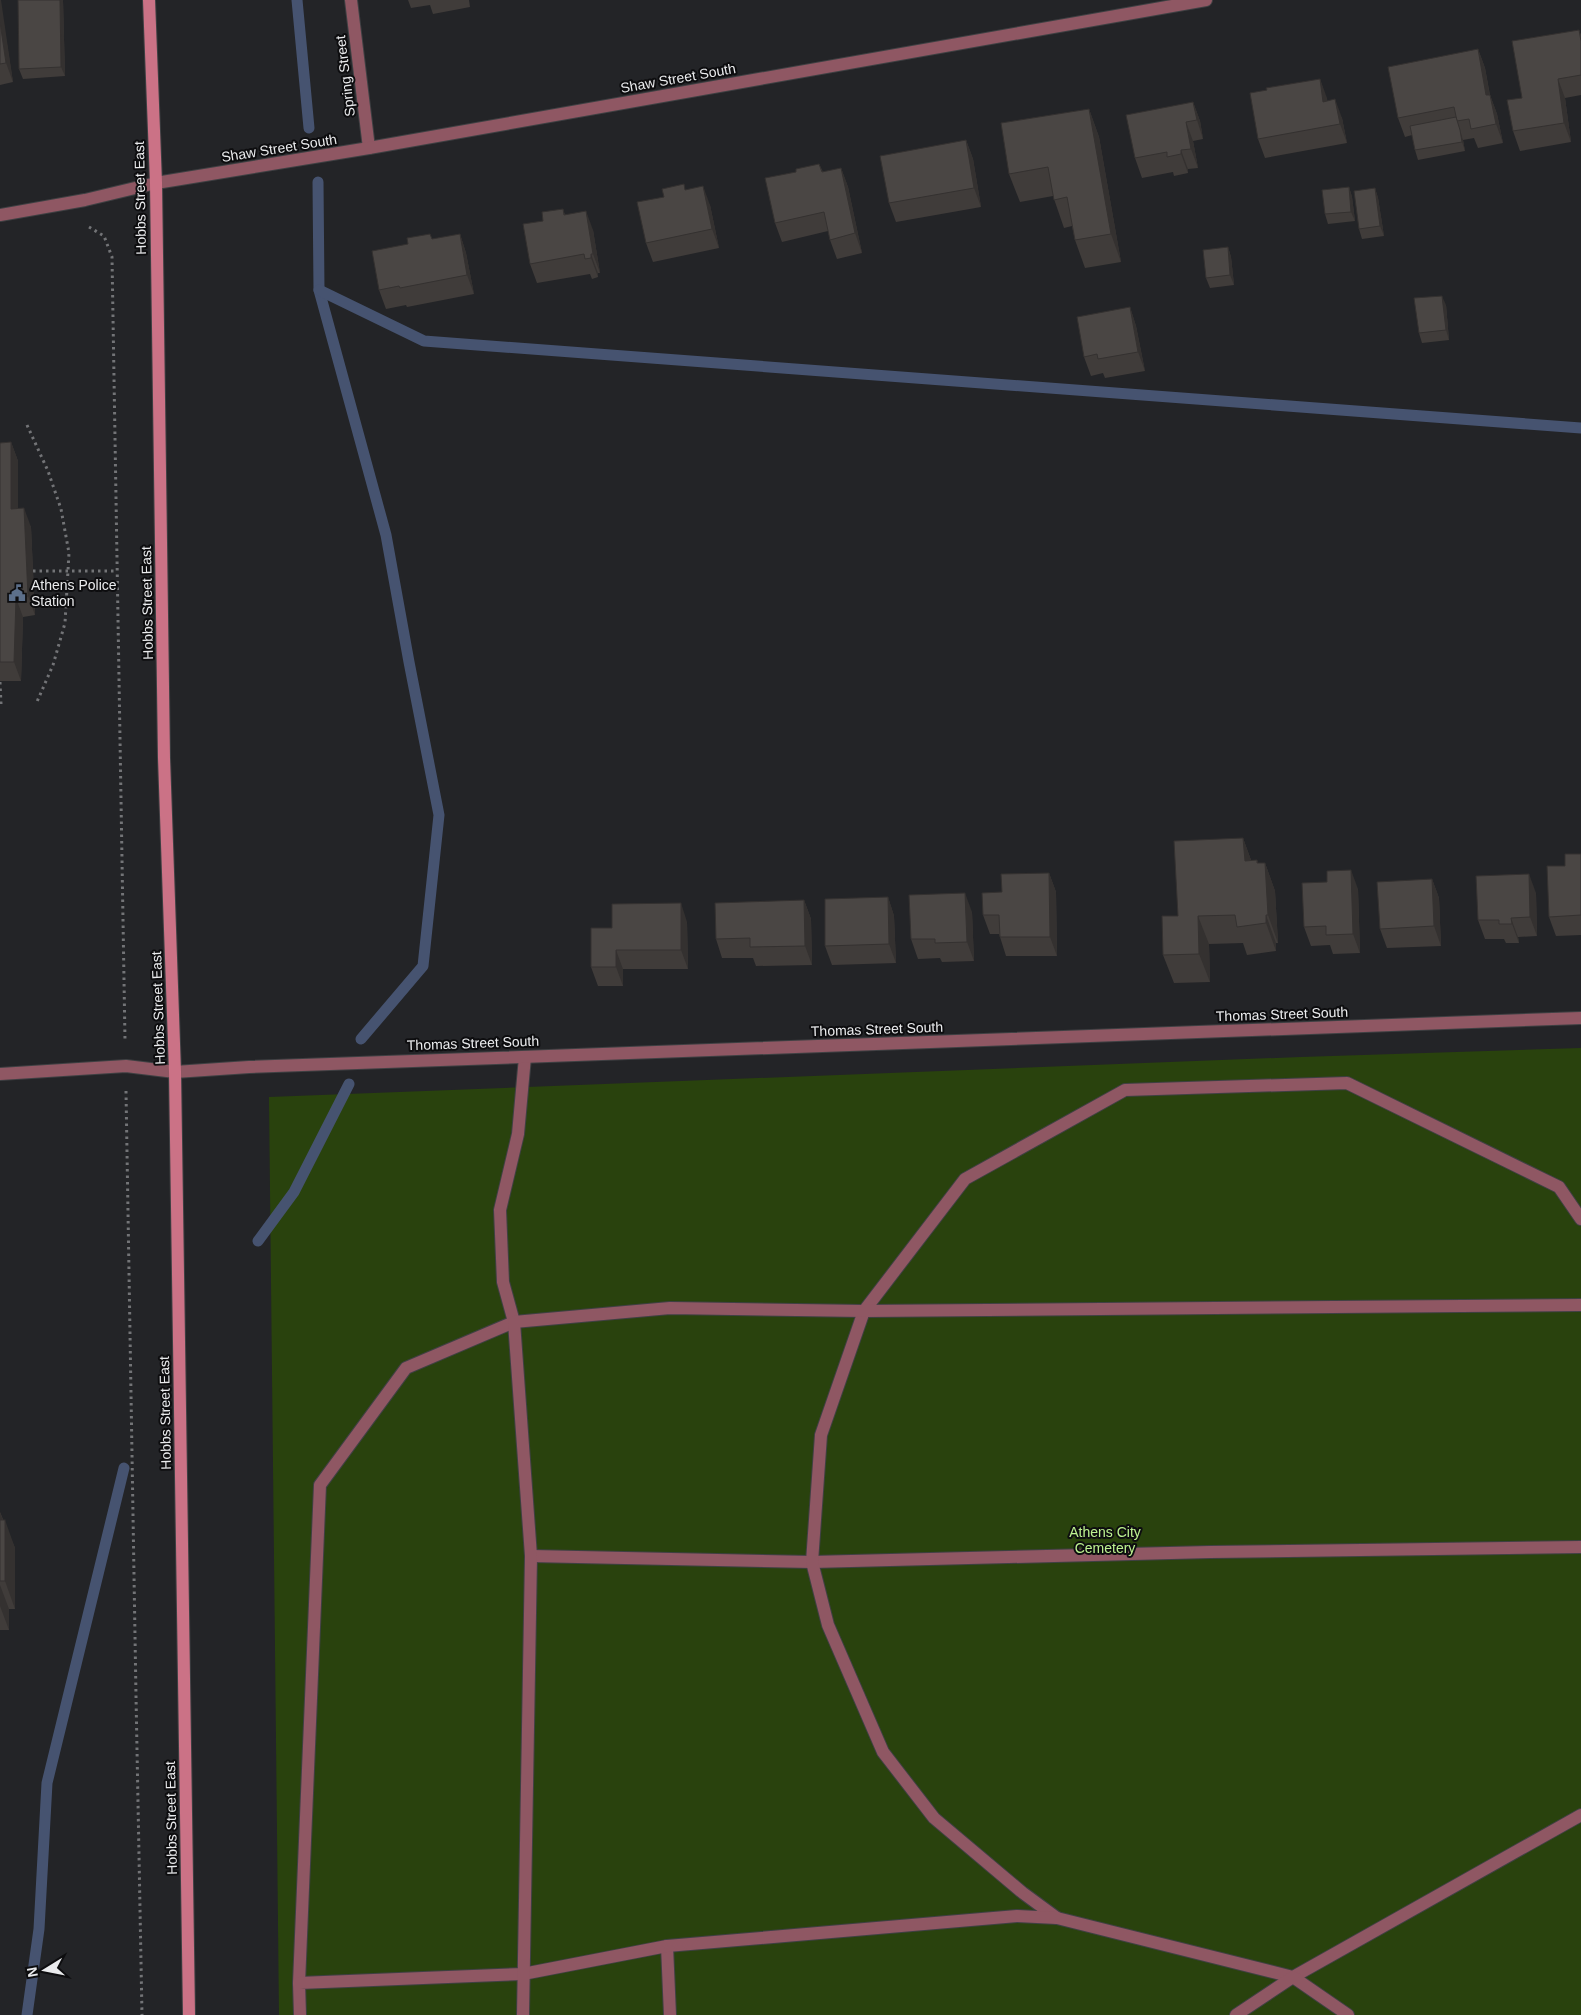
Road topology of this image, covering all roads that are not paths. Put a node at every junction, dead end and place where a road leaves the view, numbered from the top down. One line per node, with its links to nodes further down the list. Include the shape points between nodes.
1 (149, 0): 5 (main road, Hobbs Street East)
2 (351, 0): 4 (street, Spring Street)
3 (1206, 0): 4 (street, Shaw Street South)
4 (369, 148): 5 (street, Shaw Street South)
5 (156, 183): 6 (street, Shaw Street South); 9 (main road, Hobbs Street East, via 164,758)
6 (0, 215)
7 (1581, 1018): 8 (street, Thomas Street South)
8 (525, 1057): 9 (street, Thomas Street South, via 249,1066); 14 (street, via 518,1134 500,1210 503,1282)
9 (175, 1072): 10 (street, Thomas Street South, via 126,1066); 24 (main road, Hobbs Street East)
10 (0, 1074)
11 (1581, 1219): 13 (street, via 1560,1188 1347,1083 1125,1090 965,1179)
12 (1581, 1305): 13 (street)
13 (864, 1311): 14 (street, via 670,1308); 17 (street, via 821,1435)
14 (514, 1322): 16 (street); 23 (street, via 406,1368 320,1485)
15 (1581, 1547): 17 (street)
16 (531, 1556): 17 (street); 21 (street)
17 (812, 1562): 19 (street, via 828,1625 882,1752 934,1818)
18 (1581, 1815): 22 (street)
19 (1057, 1918): 20 (street, via 1017,1916); 22 (street)
20 (667, 1946): 21 (street); 27 (street)
21 (523, 1974): 23 (street); 26 (street)
22 (1293, 1978): 28 (street); 29 (street)
23 (299, 1983): 25 (street)
24 (189, 2015)
25 (300, 2015)
26 (523, 2015)
27 (670, 2015)
28 (1236, 2015)
29 (1348, 2015)

